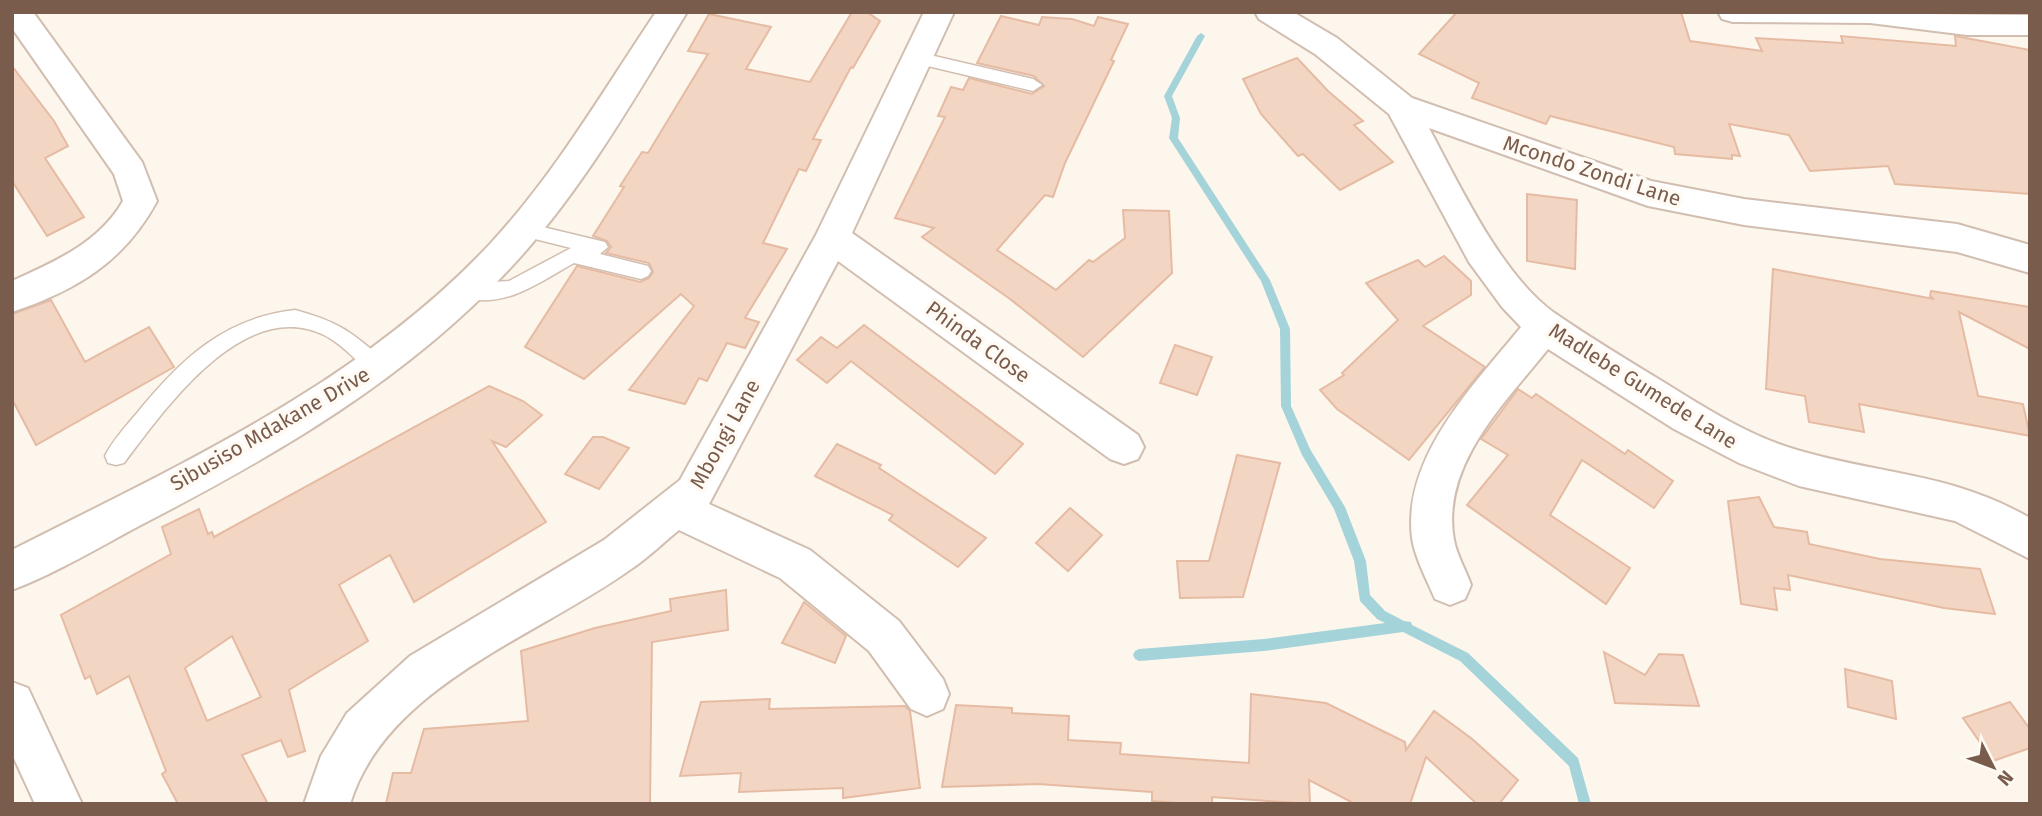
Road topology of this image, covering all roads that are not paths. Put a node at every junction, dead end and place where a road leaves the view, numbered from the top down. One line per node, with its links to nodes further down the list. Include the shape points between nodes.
1 (17, 12): 16 (street, via 130,171 140,201 132,218 104,248 82,264)
2 (672, 12): 12 (street, Sibusiso Mdakane Drive)
3 (939, 12): 9 (street, Mbongi Lane)
4 (1270, 12): 11 (street, Mcondo Zondi Lane, via 1326,46)
5 (1733, 12): 8 (street, via 1846,12 1966,25)
6 (2023, 12): 7 (street)
7 (2030, 16)
8 (2030, 25)
9 (917, 58): 10 (lane); 13 (street, Mbongi Lane)
10 (1034, 85)
11 (1401, 106): 14 (street, Mcondo Zondi Lane, via 1648,193 1744,212 1957,239); 17 (street, Madlebe Gumede Lane, via 1490,265)
12 (522, 229): 15 (street, Sibusiso Mdakane Drive); 15 (lane, via 644,265 573,255 496,294)
13 (832, 237): 19 (street, Phinda Close); 21 (street, Mbongi Lane, via 694,493)
14 (2030, 259)
15 (464, 290): 18 (street, Sibusiso Mdakane Drive)
16 (12, 297)
17 (1545, 325): 22 (street, Madlebe Gumede Lane, via 1708,430 1752,453 1798,468 1958,504); 24 (street, via 1455,444 1438,479 1432,538)
18 (377, 366): 20 (lane, via 328,327 305,320 255,326 227,339 188,371); 23 (street, Sibusiso Mdakane Drive, via 237,452)
19 (1124, 447)
20 (116, 456)
21 (677, 509): 25 (street, via 795,564 884,636); 28 (street, Mbongi Lane, via 619,554 426,671 363,729 337,772)
22 (2030, 540)
23 (12, 571)
24 (1450, 584)
25 (927, 694)
26 (12, 704): 27 (street)
27 (59, 804)
28 (327, 804)

